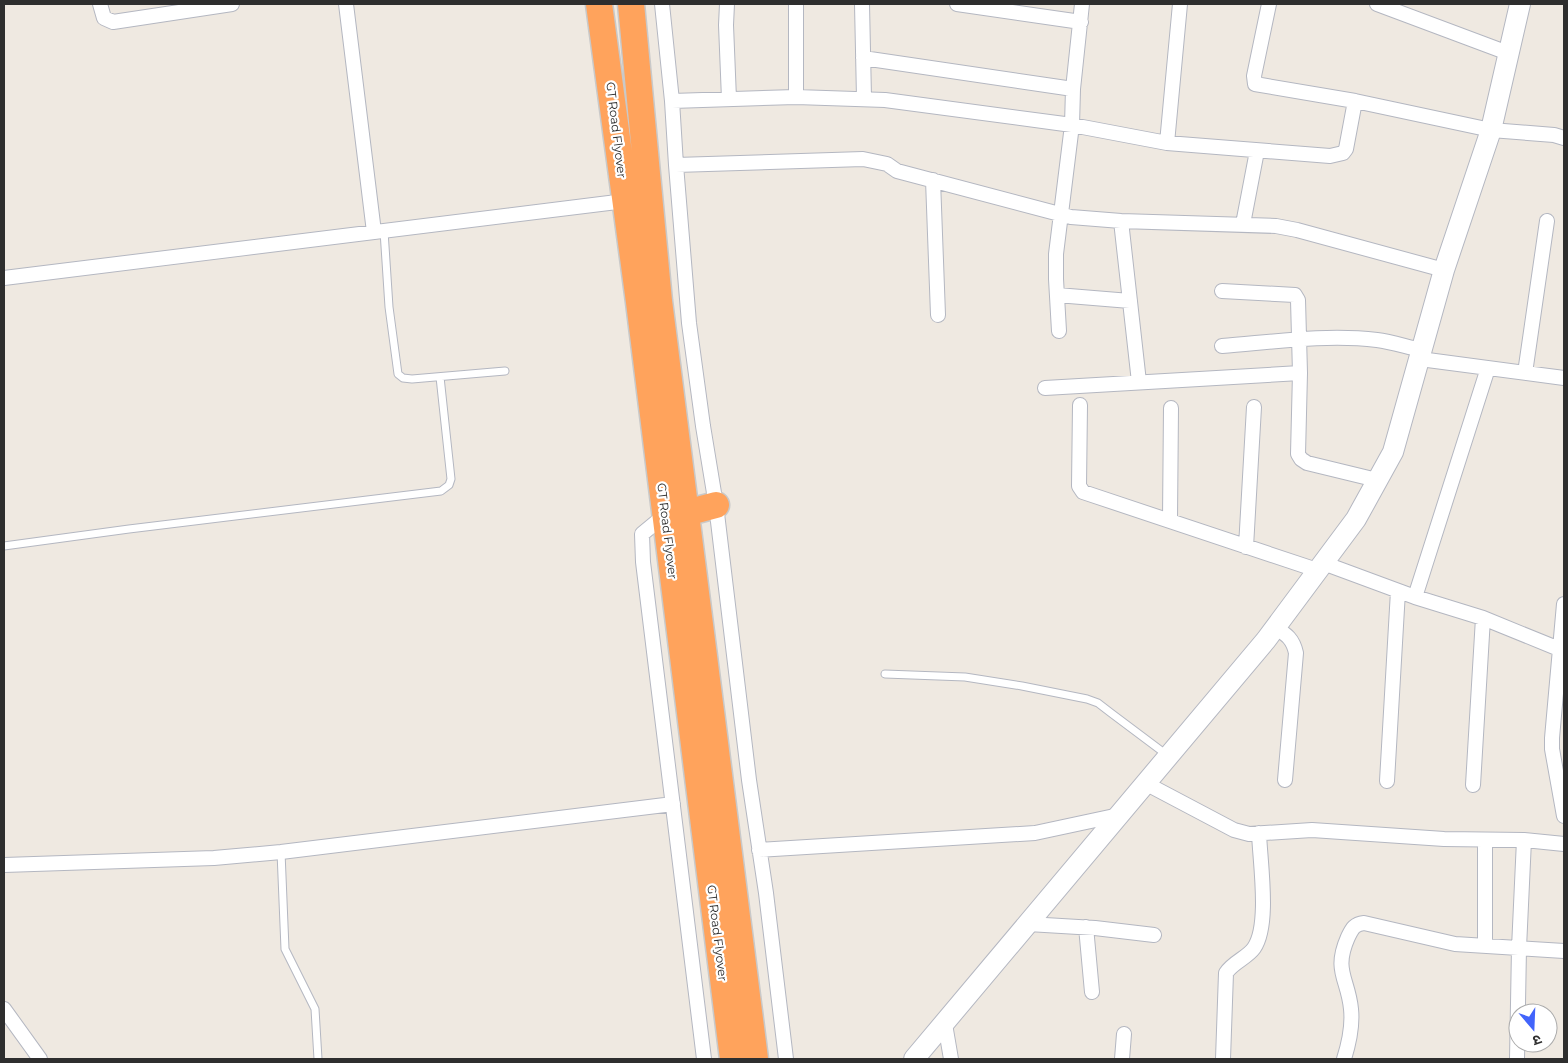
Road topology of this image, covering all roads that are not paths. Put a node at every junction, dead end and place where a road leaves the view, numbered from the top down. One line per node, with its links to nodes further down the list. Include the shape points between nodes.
1 (100, 4): 2 (street, via 104,18 113,22)
2 (232, 4)
3 (346, 4): 37 (street)
4 (600, 4): 32 (highway, GT Road Flyover)
5 (631, 4): 61 (highway, GT Road Flyover)
6 (662, 4): 23 (street)
7 (727, 4): 22 (street)
8 (796, 4): 20 (street)
9 (862, 4): 18 (street)
10 (957, 4): 16 (street)
11 (1082, 4): 16 (street)
12 (1180, 4): 28 (street)
13 (1268, 4): 24 (street, via 1255,84)
14 (1377, 4): 17 (street)
15 (1520, 4): 17 (street)
16 (1081, 22): 19 (street)
17 (1508, 53): 26 (street)
18 (864, 58): 19 (street); 21 (street)
19 (1073, 90): 25 (street)
20 (796, 97): 21 (street); 22 (street)
21 (864, 98): 25 (street)
22 (729, 99): 23 (street)
23 (672, 100): 30 (street)
24 (1355, 101): 26 (street); 29 (street, via 1343,153 1330,156)
25 (1072, 124): 28 (street); 33 (street)
26 (1491, 130): 27 (street); 38 (street)
27 (1564, 138)
28 (1167, 143): 29 (street)
29 (1257, 151): 36 (street)
30 (676, 165): 31 (street, via 862,158); 60 (street, via 689,323)
31 (933, 180): 33 (street); 43 (street)
32 (625, 201): 37 (street); 61 (highway, GT Road Flyover)
33 (1062, 215): 34 (street); 41 (street, via 1056,254)
34 (1121, 221): 36 (street); 42 (street)
35 (1548, 221): 51 (street)
36 (1243, 224): 38 (street, via 1297,230)
37 (379, 231): 39 (street); 52 (lane, via 398,374 412,379)
38 (1444, 270): 47 (street)
39 (4, 278)
40 (1222, 291): 45 (street, via 1295,295 1298,300)
41 (1057, 295): 42 (street); 44 (street)
42 (1130, 301): 54 (street)
43 (938, 315)
44 (1059, 331)
45 (1299, 339): 46 (street); 47 (street, via 1379,340); 50 (street)
46 (1222, 346)
47 (1421, 355): 48 (street); 59 (street, via 1393,452)
48 (1488, 368): 51 (street); 67 (street)
49 (505, 372): 52 (lane)
50 (1300, 373): 54 (street); 59 (street, via 1300,459)
51 (1526, 373): 53 (street)
52 (440, 377): 63 (lane, via 451,479 450,485 441,491)
53 (1564, 378)
54 (1138, 382): 55 (street)
55 (1046, 388)
56 (1080, 405): 62 (street, via 1080,489)
57 (1254, 407): 64 (street)
58 (1171, 408): 62 (street)
59 (1377, 480): 65 (street, via 1356,519)
60 (716, 505): 61 (highway); 86 (street)
61 (676, 514): 79 (street, via 642,534); 102 (highway, GT Road Flyover); 103 (highway, GT Road Flyover)
62 (1170, 520): 64 (street)
63 (4, 546)
64 (1246, 547): 65 (street)
65 (1320, 567): 66 (street); 70 (street)
66 (1398, 591): 67 (street); 76 (street)
67 (1415, 597): 69 (street)
68 (1564, 604): 71 (street)
69 (1483, 618): 71 (street); 78 (street)
70 (1275, 628): 74 (street); 75 (street, via 1289,636 1296,653)
71 (1562, 650): 73 (street, via 1552,725)
72 (885, 674): 74 (lane, via 965,677 1087,699 1098,703)
73 (1558, 749): 81 (street)
74 (1168, 756): 77 (street)
75 (1285, 780)
76 (1387, 781)
77 (1145, 783): 80 (street); 82 (street, via 1234,830)
78 (1473, 785)
79 (673, 804): 87 (street); 101 (street)
80 (1119, 814): 86 (street, via 1035,833); 89 (street)
81 (1564, 816)
82 (1259, 833): 83 (street, via 1312,830); 108 (street, via 1260,936 1253,950 1226,974)
83 (1486, 840): 84 (street); 92 (street)
84 (1524, 840): 85 (street); 93 (street)
85 (1564, 844)
86 (759, 850): 104 (street)
87 (281, 852): 88 (street, via 214,858); 100 (lane, via 285,949 315,1009)
88 (4, 865)
89 (1028, 924): 90 (street); 97 (street)
90 (1086, 927): 91 (street); 95 (street)
91 (1154, 935)
92 (1485, 946): 93 (street); 109 (street, via 1454,944 1364,923 1353,927 1341,958 1352,1021)
93 (1519, 948): 94 (street); 110 (street)
94 (1564, 951)
95 (1092, 992)
96 (4, 1009): 99 (street)
97 (945, 1024): 105 (street); 106 (street)
98 (1124, 1034): 107 (street)
99 (40, 1059)
100 (318, 1059)
101 (704, 1059)
102 (733, 1059)
103 (755, 1059)
104 (786, 1059)
105 (914, 1059)
106 (951, 1059)
107 (1122, 1059)
108 (1223, 1059)
109 (1344, 1059)
110 (1517, 1059)

